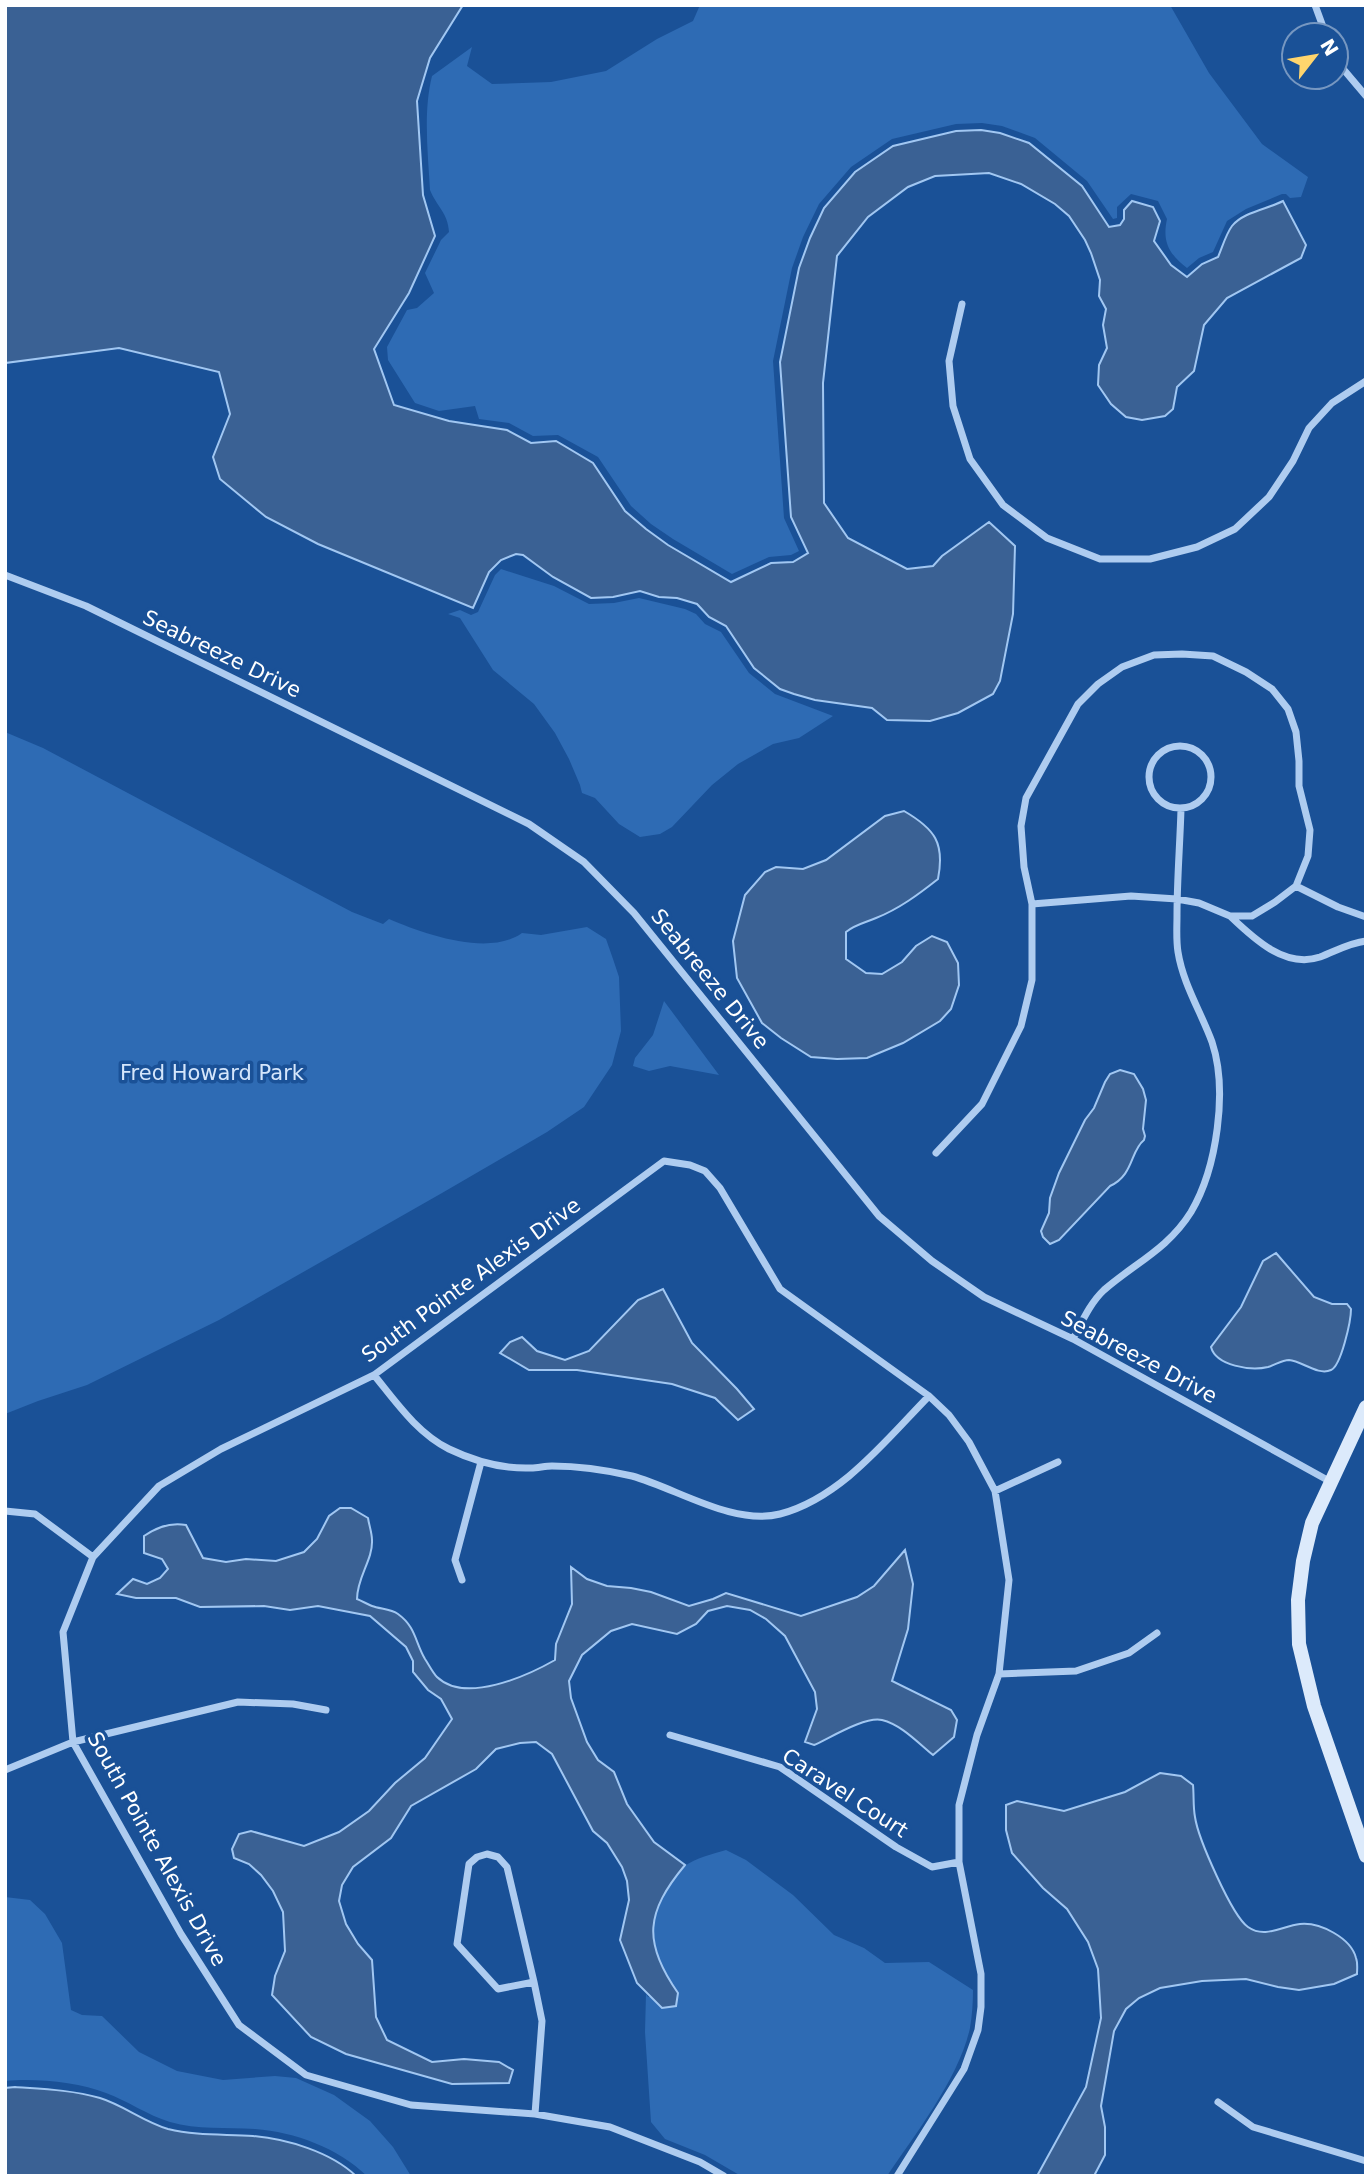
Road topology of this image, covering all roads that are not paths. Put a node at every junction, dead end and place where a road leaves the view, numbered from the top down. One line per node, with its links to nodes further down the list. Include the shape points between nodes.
1 (1350, 77): 2 (street)
2 (1366, 96)
3 (962, 304): 4 (street, via 949,361 953,406 970,459 1003,505 1048,538 1100,559 1150,559 1197,547 1235,529 1269,497 1309,428 1332,403)
4 (1366, 381)
5 (5, 575): 14 (street, Seabreeze Drive, via 86,606 529,824 584,862 634,914 879,1216 984,1297)
6 (1181, 809): 6 (street, via 1205,796 1210,770 1204,757 1191,748 1175,746 1161,752 1151,765 1149,778 1159,799); 8 (street)
7 (1296, 886): 9 (street, via 1308,856 1310,830 1299,786 1296,732 1288,709 1272,689 1213,656 1154,655 1122,667 1078,704 1026,798 1021,826); 10 (street, via 1252,916); 11 (street)
8 (1177, 899): 9 (street, via 1131,896); 10 (street); 14 (street, via 1182,970 1213,1044 1220,1094 1207,1175 1190,1213 1158,1251 1104,1290)
9 (1032, 904): 13 (street, via 1032,980 1021,1026 982,1104)
10 (1230, 916): 12 (street, via 1264,945 1305,961)
11 (1366, 917)
12 (1366, 941)
13 (936, 1153)
14 (1073, 1339): 20 (street, Seabreeze Drive)
15 (374, 1375): 16 (street, South Pointe Alexis Drive, via 664,1161 705,1171 720,1188 780,1289); 18 (street, via 422,1432); 23 (street, South Pointe Alexis Drive, via 221,1449 159,1486)
16 (929, 1396): 18 (street, via 853,1472 818,1497 779,1514 760,1516 711,1506 632,1477 592,1469); 21 (street, South Pointe Alexis Drive, via 969,1442)
17 (1366, 1406): 20 (street)
18 (481, 1462): 24 (street, via 456,1560)
19 (1058, 1462): 21 (street)
20 (1332, 1482): 31 (street, via 1312,1523 1303,1561 1299,1644 1314,1706)
21 (995, 1491): 26 (street, South Pointe Alexis Drive, via 1009,1580)
22 (5, 1511): 23 (street, via 35,1514)
23 (93, 1557): 29 (street, South Pointe Alexis Drive, via 63,1633)
24 (462, 1580)
25 (1157, 1633): 26 (street, via 1129,1653 1076,1671)
26 (999, 1674): 32 (street, South Pointe Alexis Drive, via 959,1805)
27 (326, 1710): 29 (street, via 238,1702)
28 (670, 1735): 32 (street, Caravel Court, via 780,1767 932,1867)
29 (73, 1742): 30 (street); 35 (street, South Pointe Alexis Drive, via 181,1934 239,2025 306,2075 411,2105)
30 (5, 1770)
31 (1366, 1856)
32 (959, 1862): 38 (street, South Pointe Alexis Drive, via 981,1975 978,2030 964,2069)
33 (534, 1982): 33 (street, via 507,1867 498,1857 477,1857 469,1864 457,1944 498,1989); 35 (street, via 542,2021)
34 (1218, 2102): 36 (street, via 1253,2127)
35 (534, 2113): 37 (street, South Pointe Alexis Drive, via 610,2127)
36 (1366, 2161)
37 (724, 2176)
38 (897, 2176)

